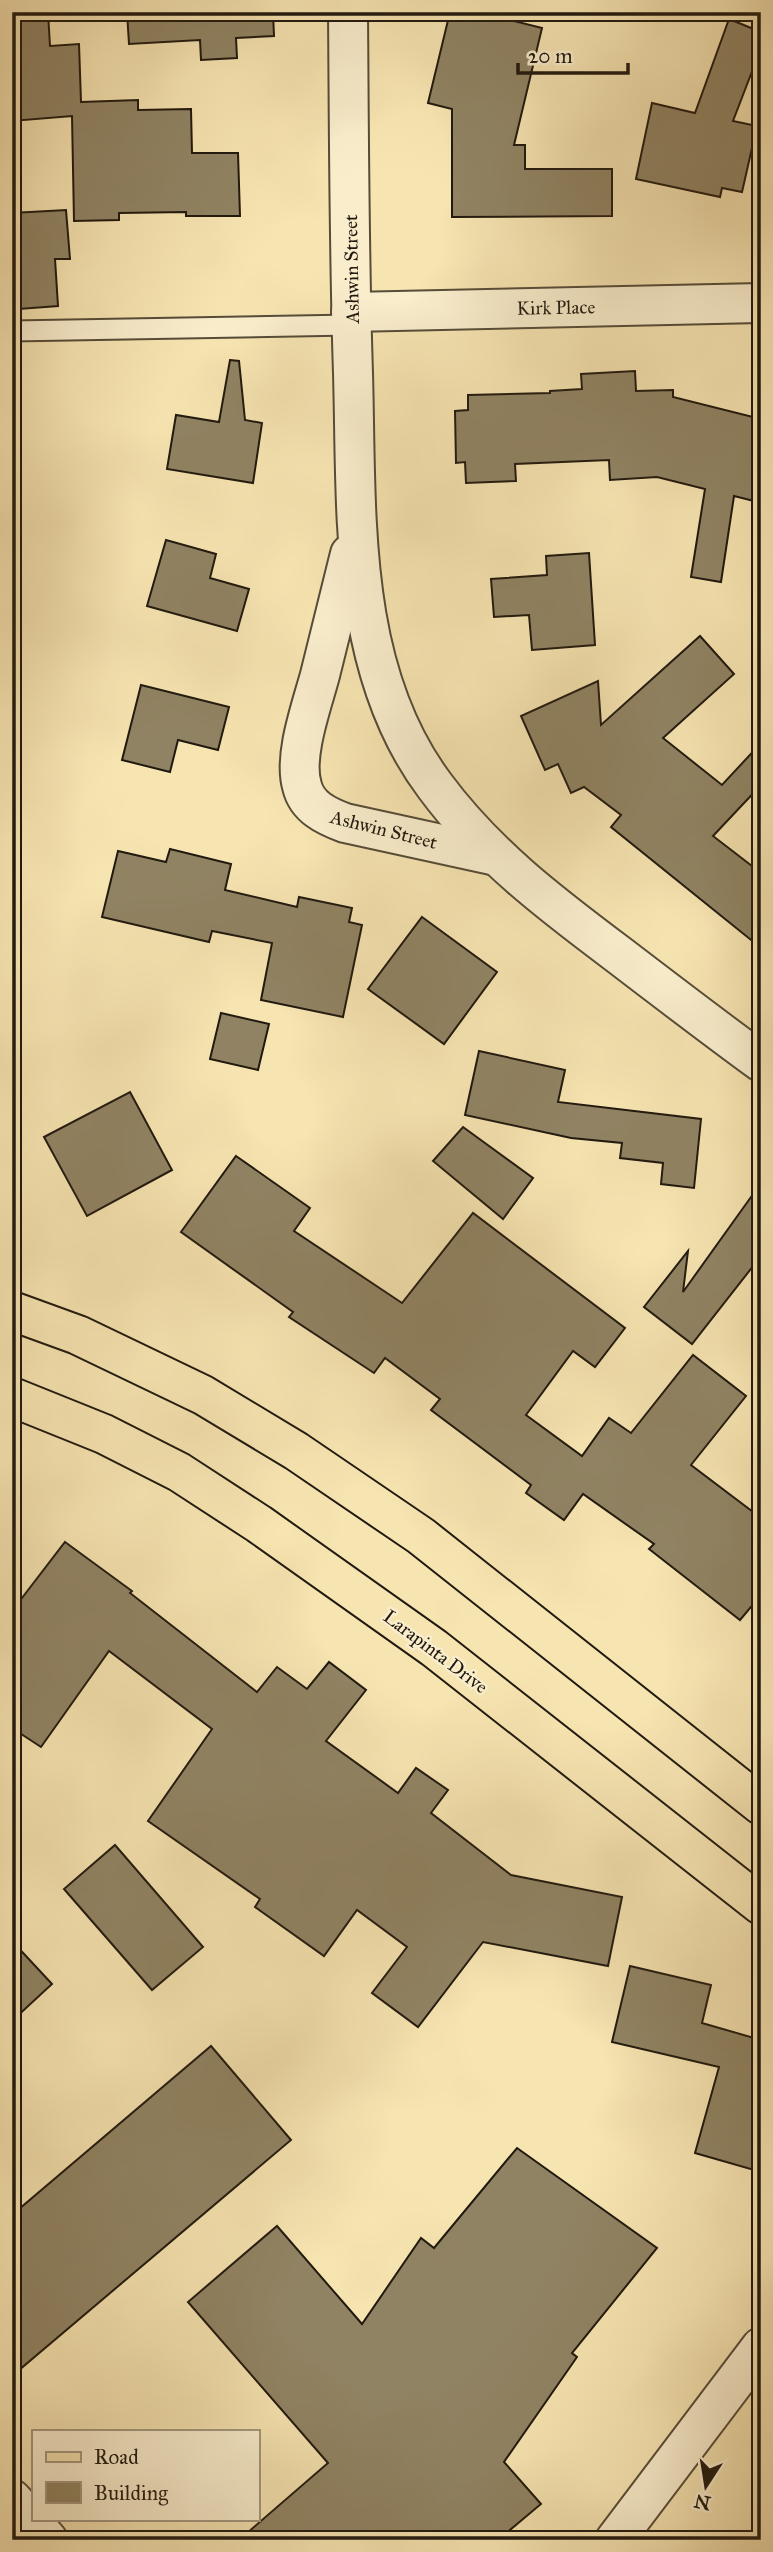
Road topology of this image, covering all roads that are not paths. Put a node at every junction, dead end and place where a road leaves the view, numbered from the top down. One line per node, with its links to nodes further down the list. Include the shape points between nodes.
1 (348, 12): 3 (street, Ashwin Street)
2 (761, 303): 3 (street, Kirk Place)
3 (351, 318): 4 (lane); 5 (street, Ashwin Street)
4 (12, 331)
5 (358, 525): 6 (street, Ashwin Street, via 370,635 403,735 433,784); 6 (street, Ashwin Street, via 303,741 300,783 305,795 316,809 345,823)
6 (496, 856): 7 (street, Ashwin Street, via 541,897)
7 (761, 1062)
8 (12, 1311): 10 (main road, via 78,1335 202,1395 296,1451 421,1536)
9 (12, 1397): 11 (main road, Larapinta Drive, via 104,1434 179,1472 259,1524 434,1648)
10 (761, 1805)
11 (761, 1905)
12 (761, 2347): 15 (street)
13 (12, 2499): 14 (street)
14 (48, 2540)
15 (615, 2540)

